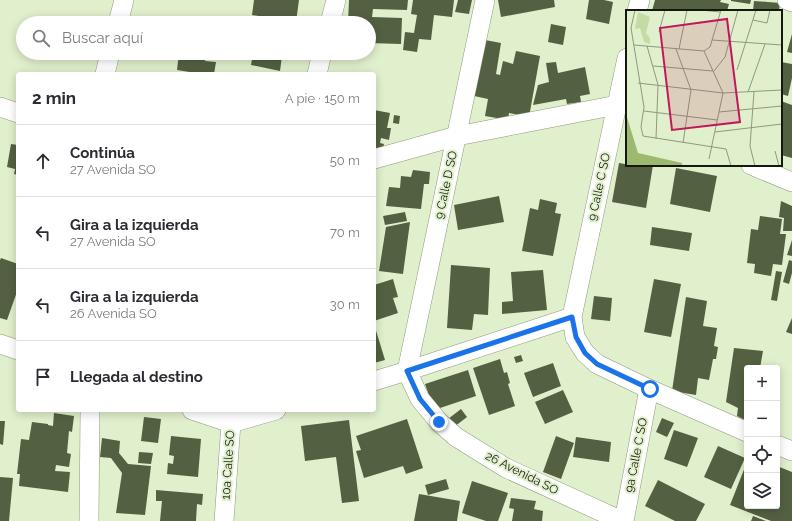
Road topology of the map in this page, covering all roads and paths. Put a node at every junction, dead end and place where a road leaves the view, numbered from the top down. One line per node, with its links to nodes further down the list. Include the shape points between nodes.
1 (124, 0): 8 (street)
2 (336, 0): 9 (street)
3 (485, 0): 19 (street, 9 Calle D SO)
4 (640, 0): 7 (street)
5 (787, 0): 6 (street)
6 (792, 2)
7 (637, 10)
8 (120, 16)
9 (332, 16)
10 (108, 60): 13 (street)
11 (320, 60): 14 (street)
12 (626, 63): 15 (street, 9 Calle C SO)
13 (105, 72)
14 (317, 72)
15 (617, 105): 18 (street, 9 Calle C SO); 19 (street)
16 (0, 107): 17 (street)
17 (16, 112)
18 (620, 128): 23 (street, 9 Calle C SO)
19 (457, 136): 20 (street); 26 (street, 9 Calle D SO)
20 (376, 158)
21 (753, 166): 22 (street)
22 (792, 182)
23 (572, 317): 26 (street); 28 (street, via 576,337 585,353 597,364)
24 (0, 344): 25 (street)
25 (16, 349)
26 (407, 371): 27 (street); 38 (street, 26 Avenida SO, via 420,399 439,422 456,437 506,468)
27 (376, 380)
28 (650, 389): 33 (street); 38 (street, 9a Calle C SO)
29 (90, 412): 36 (street)
30 (204, 412): 32 (street)
31 (264, 412): 32 (street)
32 (233, 417): 37 (street, 10a Calle SO)
33 (744, 431)
34 (780, 446): 35 (street)
35 (792, 451)
36 (89, 521)
37 (224, 521)
38 (623, 521)

